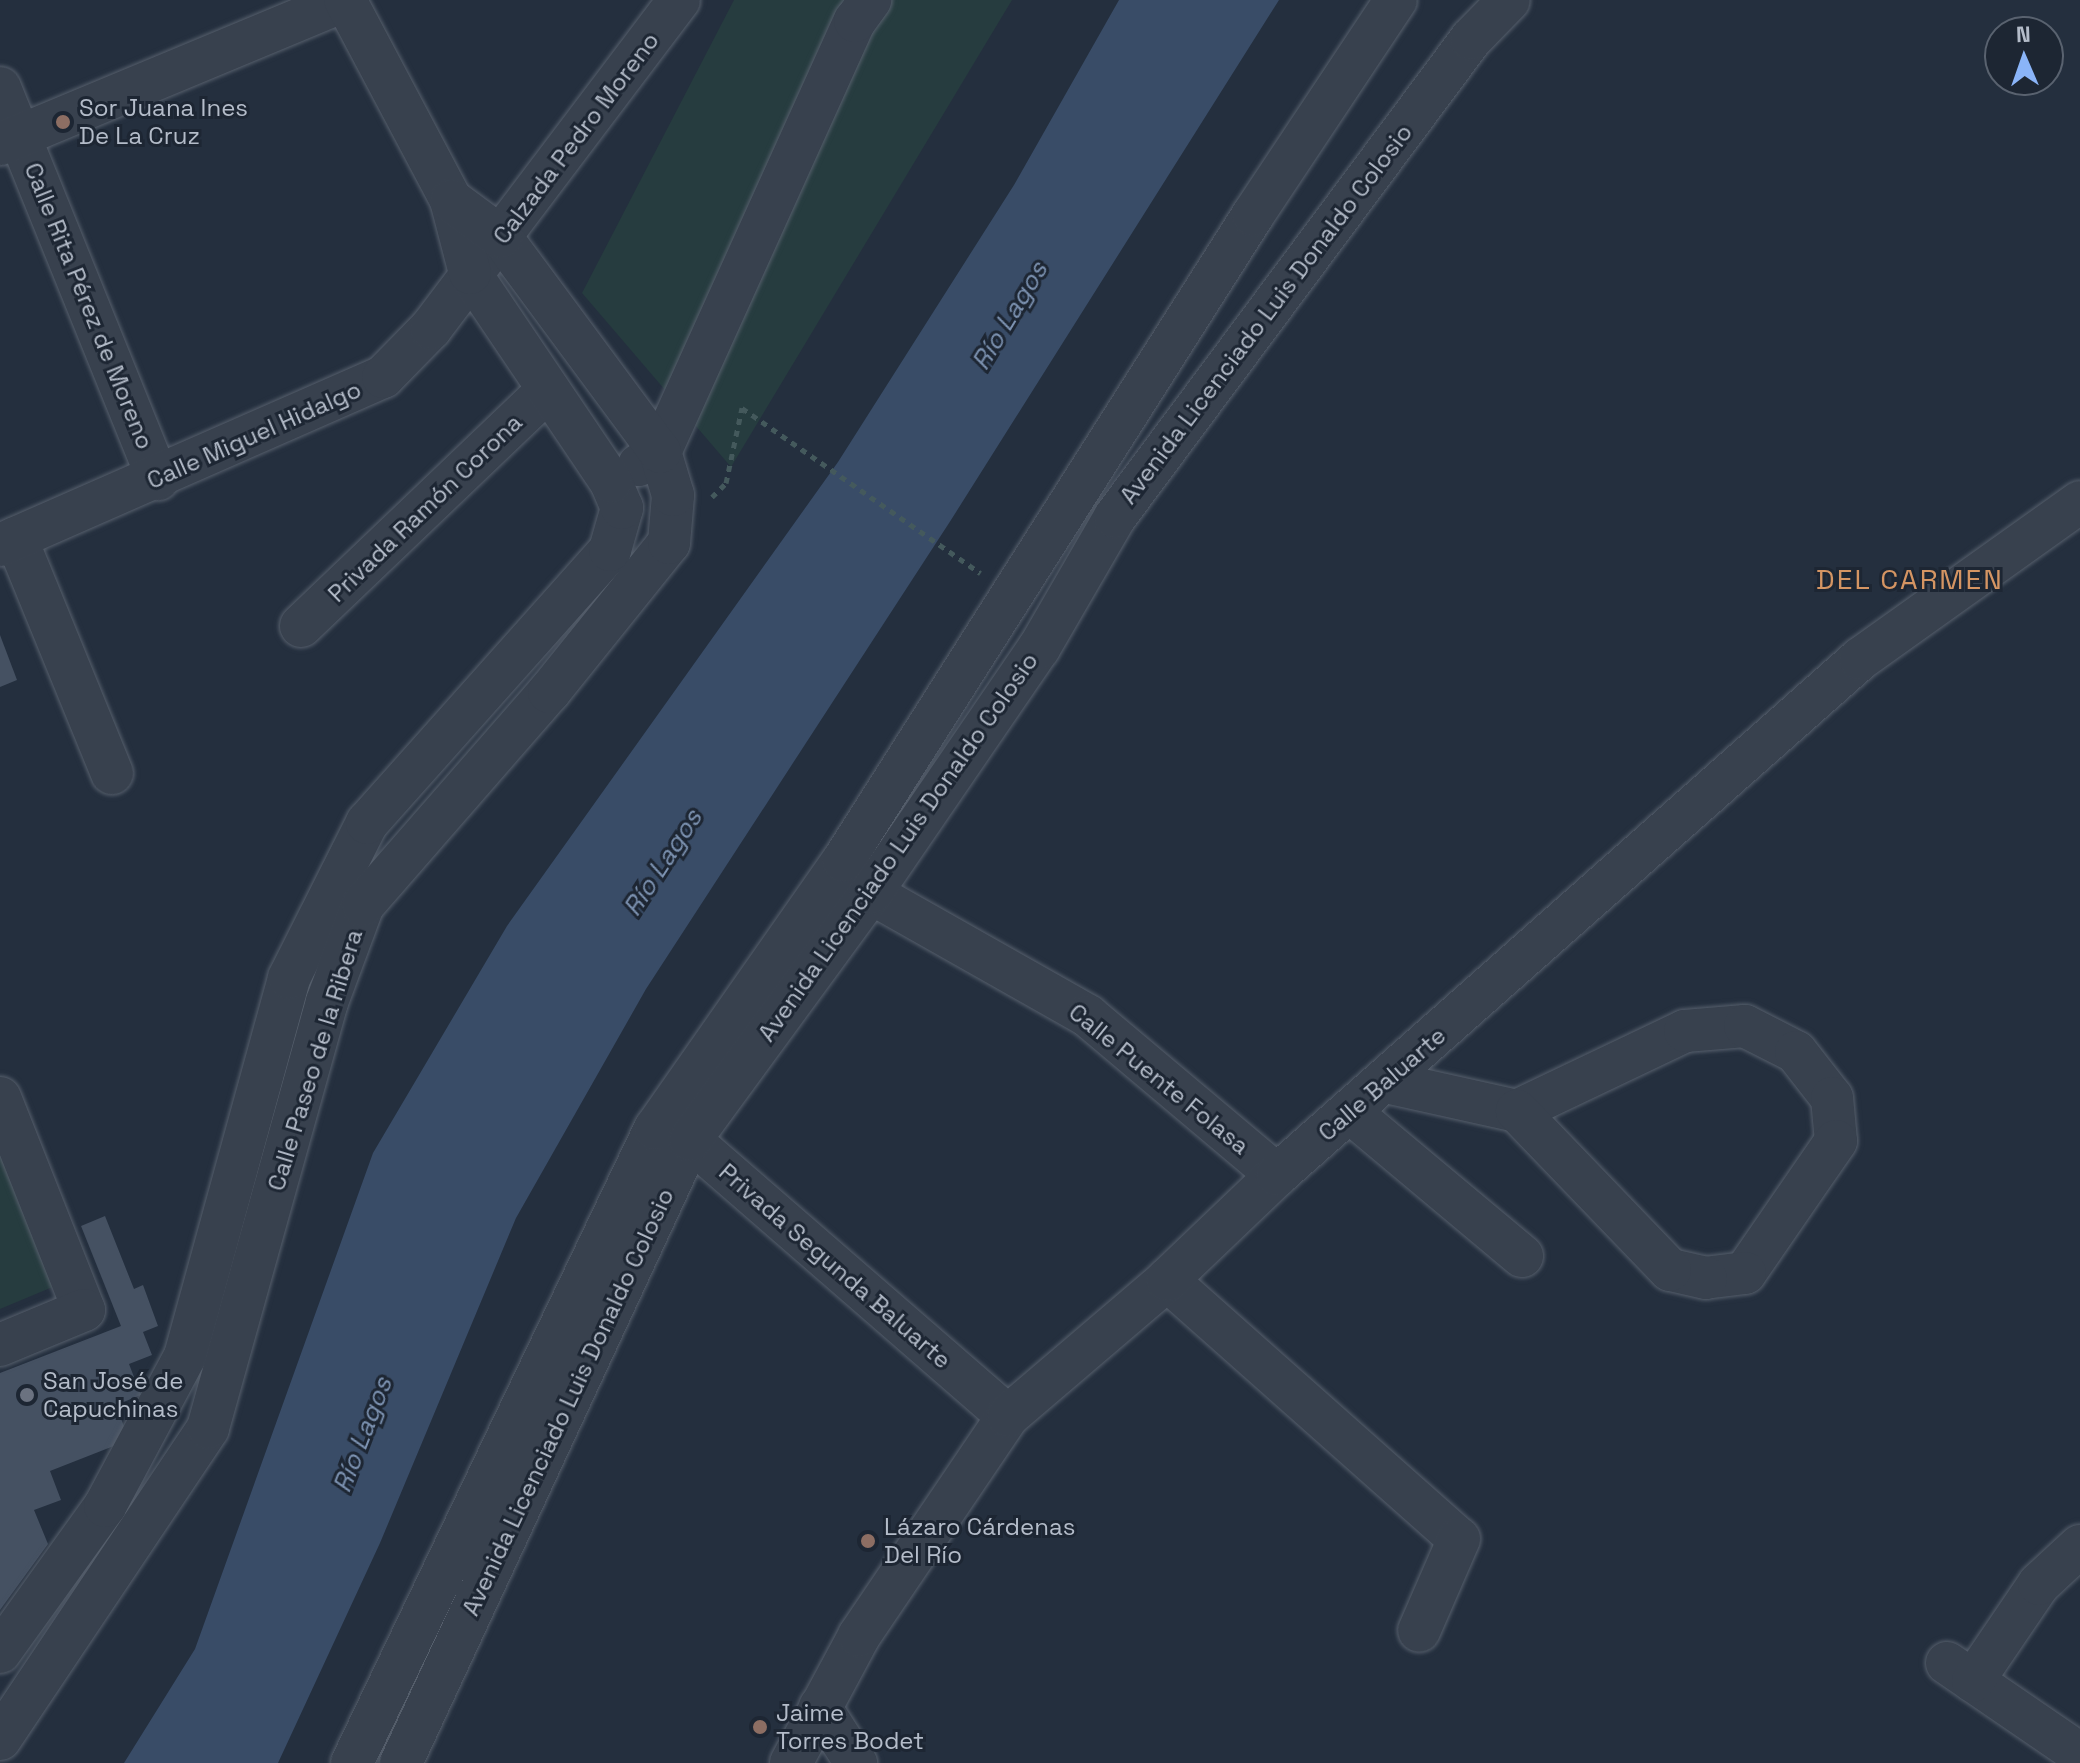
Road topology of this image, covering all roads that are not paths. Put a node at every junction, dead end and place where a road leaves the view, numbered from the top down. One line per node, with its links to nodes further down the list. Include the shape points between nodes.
1 (679, 0): 9 (street, Calzada Pedro Moreno)
2 (870, 0): 12 (street, via 855,21)
3 (1396, 0): 24 (street, Avenida Licenciado Luis Donaldo Colosio, via 1253,215)
4 (1509, 0): 19 (street, Avenida Licenciado Luis Donaldo Colosio, via 1471,39 1115,517 1039,648)
5 (345, 1): 7 (street); 8 (street)
6 (0, 88): 7 (street, Calle Rita Pérez de Moreno)
7 (10, 140): 13 (street, Calle Rita Pérez de Moreno)
8 (451, 200): 9 (street, Calle Paseo de la Ribera); 10 (street, Calle Paseo de la Ribera)
9 (501, 237): 10 (street, Calzada Pedro Moreno); 12 (street, Calle Paseo de la Ribera)
10 (470, 273): 11 (street, Calle Paseo de la Ribera); 13 (street, Calle Miguel Hidalgo, via 431,328 383,377)
11 (548, 390): 14 (street, Calle Paseo de la Ribera); 17 (street, Privada Ramón Corona)
12 (660, 452): 14 (street); 34 (street, Calle Paseo de la Ribera, via 673,495 669,543 549,692 363,905 327,1002 208,1428)
13 (158, 479): 16 (street, Calle Miguel Hidalgo)
14 (611, 482): 32 (street, Calle Paseo de la Ribera, via 622,508 610,550 367,823 289,978 185,1356 105,1506)
15 (2080, 502): 20 (street, Calle Baluarte, via 1860,659)
16 (8, 542): 18 (street)
17 (301, 626)
18 (112, 773)
19 (871, 893): 24 (street, Avenida Licenciado Luis Donaldo Colosio); 25 (street, Calle Puente Folasa, via 1088,1016)
20 (1386, 1082): 22 (street); 23 (street, Calle Baluarte)
21 (0, 1098): 28 (street, via 84,1310)
22 (1517, 1111): 22 (street, via 1685,1031 1745,1026 1796,1052 1832,1098 1836,1141 1745,1273 1706,1278 1670,1270)
23 (1351, 1113): 25 (street, Calle Baluarte); 26 (street)
24 (673, 1134): 29 (street, Privada Segunda Baluarte); 36 (street, Avenida Licenciado Luis Donaldo Colosio); 37 (street, Avenida Licenciado Luis Donaldo Colosio)
25 (1277, 1175): 27 (street, Calle Baluarte)
26 (1522, 1256)
27 (1167, 1280): 29 (street, Calle Baluarte); 31 (street, via 1459,1539)
28 (0, 1345)
29 (1008, 1416): 33 (street, Calle Baluarte, via 859,1636)
30 (2080, 1546): 35 (street, via 1960,1672)
31 (1419, 1631)
32 (0, 1652)
33 (820, 1707): 38 (street, Calle Baluarte); 39 (street)
34 (0, 1739)
35 (2080, 1754)
36 (352, 1763)
37 (401, 1763)
38 (791, 1763)
39 (856, 1763)

